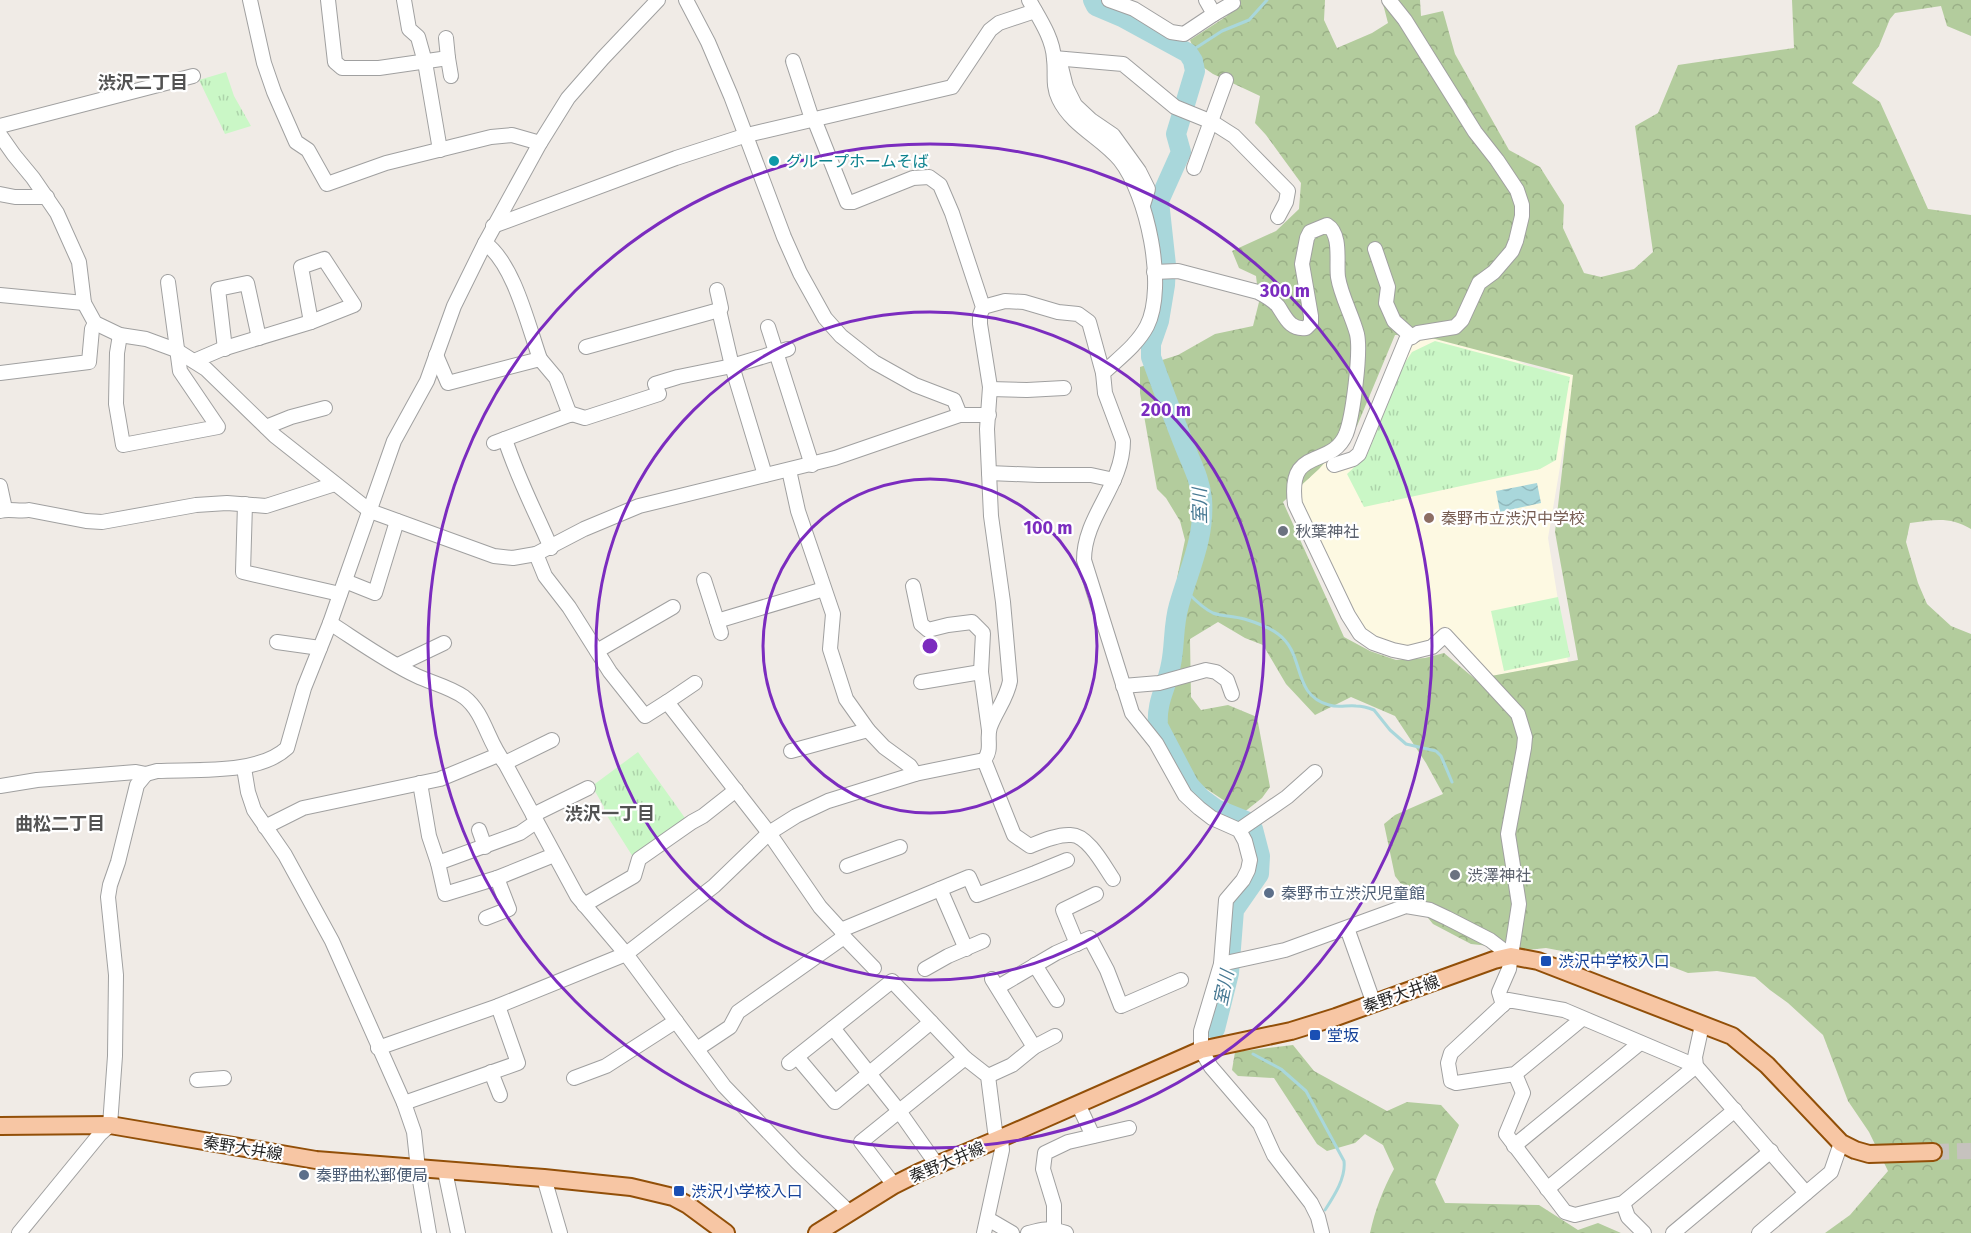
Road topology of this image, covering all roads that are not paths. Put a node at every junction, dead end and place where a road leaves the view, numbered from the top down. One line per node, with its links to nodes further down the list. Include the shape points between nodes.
1 (254, 0): 26 (street, via 264,63 274,92 296,142 308,150 327,184 386,163)
2 (328, 0): 16 (street, via 335,62 342,68)
3 (404, 0): 16 (street, via 409,29 418,37)
4 (658, 0): 25 (street, via 568,98)
5 (686, 0): 24 (street)
6 (1109, 0): 11 (street, via 1134,9 1171,32 1184,34)
7 (1206, 0): 11 (street)
8 (1389, 0): 45 (street, via 1517,190 1522,205 1512,251 1479,283 1462,320 1455,327)
9 (1233, 3): 11 (street)
10 (1032, 6): 14 (street); 20 (street, via 990,30 952,87)
11 (1215, 14)
12 (446, 38): 13 (street)
13 (448, 58): 16 (street); 18 (street)
14 (1057, 58): 21 (street, via 1123,64 1181,110); 34 (street, via 1054,86 1059,99 1070,116 1121,161 1143,205)
15 (793, 61): 20 (street)
16 (425, 62): 26 (street)
17 (193, 76): 22 (street)
18 (451, 76)
19 (1226, 80): 21 (street)
20 (813, 119): 24 (street); 39 (street, via 847,202 913,178 929,177 940,185)
21 (1212, 123): 27 (street); 30 (street, via 1234,136 1288,191)
22 (0, 126)
23 (0, 135): 29 (street)
24 (747, 135): 31 (street); 61 (street, via 784,237 825,318 874,362 915,385 954,400)
25 (540, 143): 26 (street, via 512,135); 31 (street)
26 (440, 150)
27 (1194, 168)
28 (0, 194): 29 (street)
29 (47, 197): 38 (street, via 79,262)
30 (1278, 217)
31 (493, 226): 32 (street)
32 (485, 243): 51 (street, via 454,306); 52 (street, via 493,248 516,289)
33 (1375, 249): 45 (street, via 1388,286 1386,303 1394,321)
34 (1157, 272): 55 (street, via 1147,325 1137,342); 64 (street, via 1178,272 1258,292 1277,305 1291,326 1306,328 1311,323 1302,264 1307,238 1318,228 1332,228 1338,278 1359,351 1346,433)
35 (168, 282): 49 (street)
36 (717, 290): 40 (street)
37 (0, 295): 38 (street)
38 (84, 303): 42 (street)
39 (983, 307): 55 (street, via 1024,302 1078,314 1089,322); 58 (street, via 980,324)
40 (719, 310): 47 (street); 54 (street)
41 (311, 322): 41 (street, via 354,305 324,259 301,267); 46 (street)
42 (95, 323): 44 (street); 56 (street, via 89,362)
43 (768, 327): 50 (street)
44 (120, 334): 49 (street); 49 (street, via 116,404 123,446 218,427 180,371)
45 (1412, 337): 64 (street, via 1406,340 1359,454)
46 (259, 338): 48 (street); 48 (street, via 247,283 218,289)
47 (586, 347)
48 (225, 348): 53 (street)
49 (176, 350): 53 (street)
50 (782, 351): 54 (street); 65 (street)
51 (436, 355): 52 (street, via 448,383); 74 (street, via 427,381 394,441)
52 (540, 359): 60 (street, via 556,378)
53 (194, 362): 63 (street, via 214,376)
54 (732, 366): 60 (street, via 655,384 658,394 585,418); 68 (street)
55 (1103, 372): 69 (street, via 1105,393 1123,441)
56 (0, 373)
57 (1064, 388): 58 (street)
58 (990, 389): 62 (street)
59 (325, 408): 63 (street)
60 (570, 415): 76 (street, via 499,441)
61 (960, 415): 62 (street); 65 (street)
62 (989, 415): 67 (street)
63 (266, 427): 70 (street)
64 (1334, 463): 132 (street, via 1309,461 1300,467 1294,477 1295,504 1360,634 1373,643 1408,653 1432,647 1445,635 1511,705 1522,725 1524,748 1508,834 1520,904)
65 (812, 465): 66 (street)
66 (789, 470): 68 (street); 81 (street)
67 (989, 473): 69 (street, via 1091,475); 96 (street, via 1010,681)
68 (765, 475): 76 (street, via 639,506)
69 (1114, 480): 92 (street, via 1086,537 1084,560)
70 (335, 484): 72 (street, via 266,506); 74 (street)
71 (0, 486): 73 (street)
72 (245, 504): 73 (street, via 196,505 102,522 29,510); 80 (street, via 243,572)
73 (2, 510)
74 (370, 511): 75 (street); 80 (street)
75 (398, 521): 77 (street, via 494,555 513,558); 80 (street, via 375,593)
76 (551, 548): 77 (street)
77 (536, 554): 87 (street, via 545,576)
78 (704, 580): 81 (street, via 719,627)
79 (913, 586): 89 (street, via 913,615 928,630 972,622 983,633)
80 (343, 588): 83 (street)
81 (824, 589): 95 (street, via 833,614 830,649 846,699)
82 (673, 607): 87 (street)
83 (330, 623): 86 (street); 88 (street)
84 (277, 642): 86 (street)
85 (444, 643): 88 (street)
86 (320, 648): 101 (street, via 287,748 280,755)
87 (597, 651): 94 (street, via 645,716)
88 (398, 665): 99 (street, via 464,697 482,720)
89 (981, 672): 90 (street); 96 (street)
90 (921, 682)
91 (695, 683): 94 (street)
92 (1123, 686): 93 (street, via 1159,683 1206,670 1227,680); 111 (street, via 1132,713 1156,743 1185,795 1212,818)
93 (1232, 694)
94 (668, 702): 108 (street)
95 (868, 730): 98 (street); 104 (street)
96 (989, 730): 100 (street, via 990,749)
97 (552, 740): 99 (street)
98 (791, 751)
99 (502, 759): 105 (street); 109 (street)
100 (984, 760): 104 (street); 114 (street, via 1014,835 1030,846)
101 (244, 768): 103 (street); 110 (street, via 254,810)
102 (1315, 772): 111 (street)
103 (146, 774): 106 (street); 167 (street, via 137,784 108,897 116,975)
104 (915, 774): 113 (street, via 828,801)
105 (420, 783): 110 (street, via 303,808); 118 (street, via 429,837)
106 (0, 786)
107 (588, 788): 109 (street)
108 (736, 790): 113 (street); 124 (street, via 639,859 634,876)
109 (535, 819): 115 (street, via 520,833); 117 (street)
110 (264, 827): 150 (street, via 285,855 332,941)
111 (1241, 829): 133 (street, via 1250,860 1243,880 1226,900)
112 (479, 830): 115 (street)
113 (769, 833): 127 (street); 131 (street, via 714,886)
114 (1044, 840): 121 (street, via 1072,834 1087,841); 122 (street, via 1060,863 977,895 969,877)
115 (485, 847): 118 (street)
116 (900, 847): 119 (street)
117 (554, 855): 120 (street); 124 (street)
118 (438, 863): 120 (street, via 445,894)
119 (847, 866)
120 (497, 878): 125 (street, via 509,909)
121 (1113, 879)
122 (940, 889): 127 (street); 130 (street)
123 (1096, 894): 129 (street, via 1063,910)
124 (584, 905): 131 (street)
125 (486, 918)
126 (1347, 928): 132 (street, via 1414,906 1490,940); 133 (street, via 1285,950); 139 (street)
127 (843, 934): 135 (street); 151 (street, via 738,1012 730,1027)
128 (983, 941): 130 (street)
129 (1077, 944): 134 (street); 137 (street, via 1090,938 1107,970 1115,1008)
130 (966, 949): 136 (street)
131 (626, 954): 141 (street); 143 (street)
132 (1511, 956): 139 (main road, 秦野大井線); 140 (street, via 1499,992); 145 (main road, 秦野大井線, via 1538,961)
133 (1222, 964): 152 (street, via 1201,1031)
134 (1035, 965): 138 (street); 149 (street, via 995,983)
135 (874, 968)
136 (925, 969)
137 (1181, 980)
138 (1057, 1000)
139 (1374, 1004): 152 (main road, 秦野大井線, via 1291,1031)
140 (1503, 1005): 142 (street, via 1508,1000 1564,1010); 157 (street, via 1452,1053 1449,1074 1455,1083)
141 (498, 1006): 150 (street); 155 (street, via 518,1063)
142 (1583, 1018): 148 (street); 157 (street)
143 (676, 1021): 151 (street); 160 (street, via 606,1066)
144 (931, 1022): 146 (street, via 892,981); 153 (street); 156 (street)
145 (1702, 1025): 154 (street); 172 (main road, 秦野大井線, via 1732,1036 1767,1065)
146 (833, 1028): 156 (street); 156 (street, via 793,1060 835,1102)
147 (1055, 1036): 149 (street)
148 (1640, 1043): 154 (street); 173 (street)
149 (1034, 1047): 158 (street, via 1012,1065)
150 (378, 1048): 163 (street)
151 (697, 1049): 184 (street, via 752,1117)
152 (1201, 1050): 164 (main road, 秦野大井線); 195 (street, via 1260,1124 1272,1151 1311,1203)
153 (966, 1058): 158 (street); 166 (street)
154 (1696, 1066): 165 (street); 181 (street)
155 (491, 1072): 162 (street); 163 (street)
156 (870, 1073): 166 (street)
157 (1515, 1074): 173 (street, via 1523,1093 1506,1134)
158 (988, 1076): 171 (street, via 995,1131)
159 (224, 1078): 161 (street)
160 (574, 1078)
161 (197, 1080)
162 (500, 1095)
163 (404, 1103): 177 (street, via 414,1132)
164 (1078, 1104): 170 (street); 171 (main road, 秦野大井線)
165 (1735, 1110): 174 (street); 183 (street)
166 (899, 1111): 176 (street); 180 (street, via 861,1142)
167 (110, 1125): 168 (main road, 秦野大井線); 177 (main road, 秦野大井線, via 316,1160); 187 (street)
168 (0, 1126)
169 (1129, 1128): 170 (street)
170 (1093, 1136): 186 (street, via 1045,1153 1043,1169)
171 (1001, 1138): 176 (main road, 秦野大井線); 185 (street, via 1001,1162)
172 (1841, 1143): 175 (main road, 秦野大井線, via 1869,1154); 182 (street, via 1830,1172)
173 (1514, 1146): 181 (street)
174 (1771, 1151): 182 (street); 197 (street)
175 (1933, 1152)
176 (937, 1165): 180 (main road, 秦野大井線)
177 (418, 1169): 178 (main road, 秦野大井線); 188 (street)
178 (445, 1171): 179 (main road, 秦野大井線); 189 (street)
179 (544, 1178): 190 (street); 191 (main road, 秦野大井線, via 631,1186 673,1197)
180 (894, 1185): 184 (main road, 秦野大井線)
181 (1547, 1189): 183 (street, via 1565,1212 1575,1215)
182 (1806, 1193): 198 (street)
183 (1623, 1203): 196 (street, via 1628,1217)
184 (850, 1214): 192 (main road, 秦野大井線)
185 (986, 1226): 193 (street)
186 (1060, 1231): 194 (street, via 1043,1228)
187 (19, 1233)
188 (429, 1233)
189 (458, 1233)
190 (560, 1233)
191 (726, 1233)
192 (817, 1233)
193 (1012, 1233)
194 (1030, 1233)
195 (1322, 1233)
196 (1644, 1233)
197 (1673, 1233)
198 (1759, 1233)

